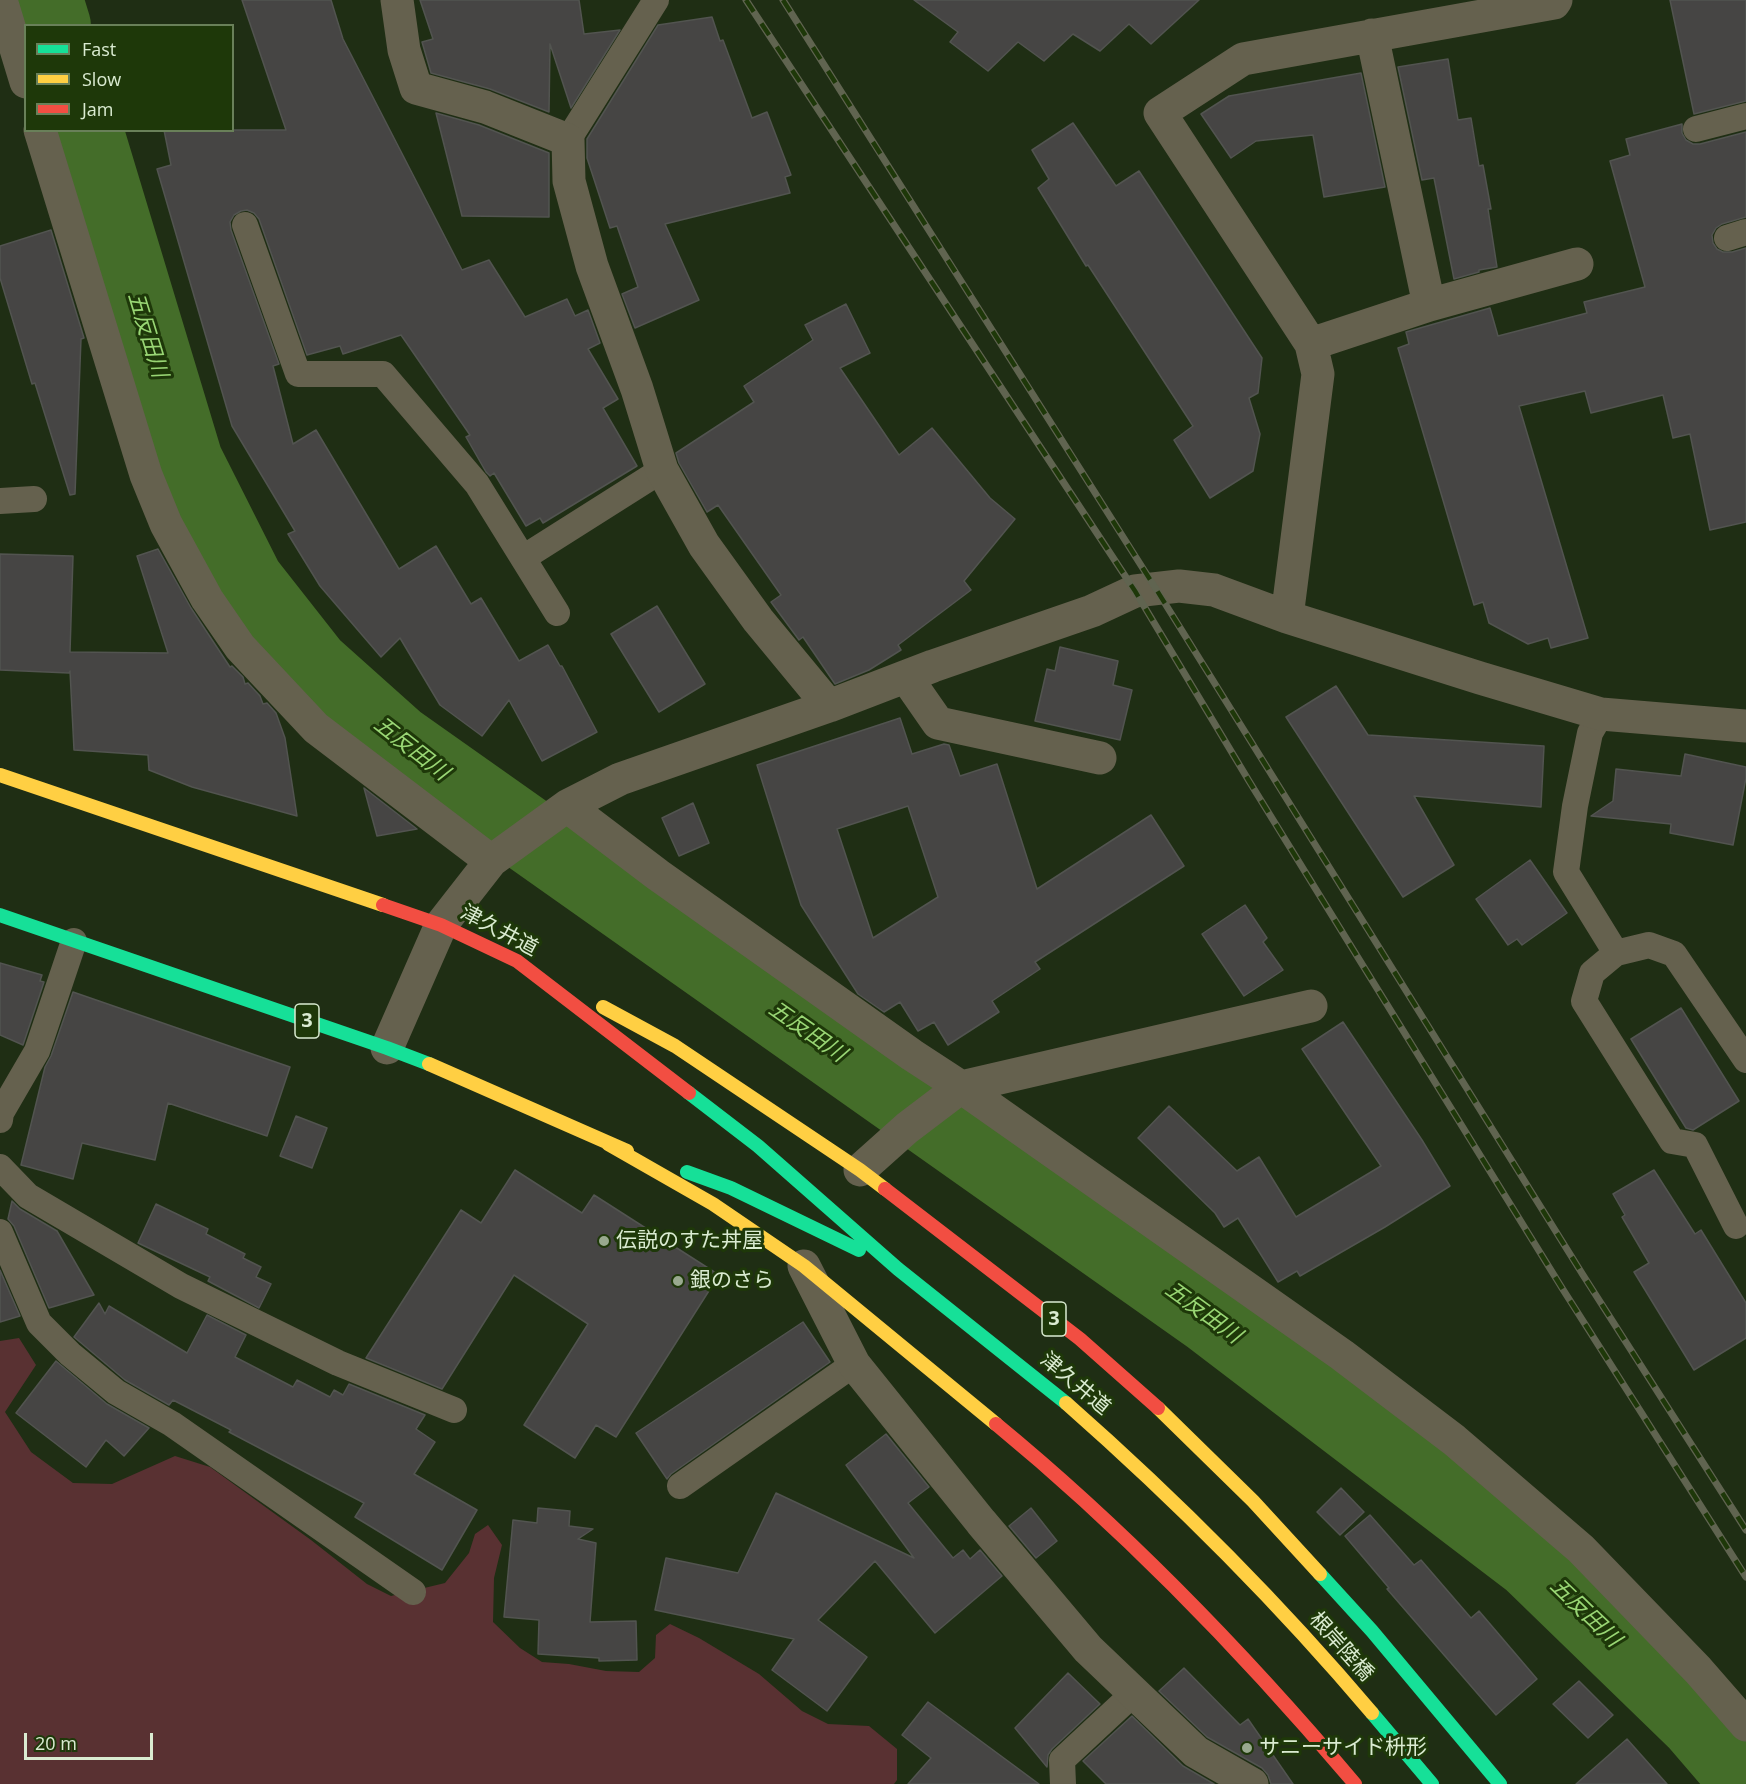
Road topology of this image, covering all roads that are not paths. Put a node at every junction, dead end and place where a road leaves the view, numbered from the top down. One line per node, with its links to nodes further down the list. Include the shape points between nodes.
1 (1, 0): 6 (street)
2 (397, 0): 10 (street, via 404,50 416,88 485,107)
3 (656, 0): 10 (lane)
4 (1556, 0): 5 (street)
5 (1372, 35): 13 (street); 14 (street, via 1243,59 1160,112)
6 (24, 75)
7 (1746, 116): 8 (lane)
8 (1696, 129)
9 (41, 132): 28 (street, via 146,475 166,524 207,598 240,647 316,728)
10 (568, 140): 15 (street, via 569,181 592,266)
11 (245, 225): 18 (lane, via 298,374 383,374 477,484)
12 (1577, 264): 13 (street)
13 (1429, 305): 14 (street)
14 (1311, 344): 20 (street, via 1318,374)
15 (662, 470): 18 (lane); 22 (street, via 704,545 758,620)
16 (34, 499): 17 (lane)
17 (0, 501)
18 (524, 558): 19 (lane)
19 (557, 614)
20 (1287, 617): 21 (street, via 1214,590 1179,586 1135,591 1092,611); 23 (street)
21 (906, 677): 22 (street); 25 (street, via 938,723)
22 (829, 706): 27 (street, via 620,779)
23 (1601, 714): 24 (street); 32 (lane, via 1590,733 1566,872)
24 (1746, 726)
25 (1100, 758)
26 (0, 775): 30 (main road, 津久井道 / 3)
27 (560, 810): 28 (street); 37 (street, via 717,916 912,1055)
28 (499, 855): 30 (street)
29 (0, 915): 31 (main road, 津久井道 / 3)
30 (441, 925): 33 (main road, 津久井道 / 3); 35 (street)
31 (74, 941): 35 (main road, 津久井道 / 3); 38 (lane, via 38,1051)
32 (1616, 953): 36 (lane, via 1649,945 1674,954); 42 (lane, via 1592,973 1584,1001 1672,1141 1695,1146)
33 (517, 961): 41 (main road, 3, via 675,1046); 45 (main road, 津久井道 / 3, via 758,1146)
34 (1311, 1006): 37 (street)
35 (387, 1048): 39 (main road, 津久井道 / 3)
36 (1746, 1060)
37 (955, 1091): 41 (street); 52 (street, via 1342,1355 1454,1440 1581,1549)
38 (0, 1120)
39 (608, 1144): 44 (main road, 3, via 712,1204); 45 (main road, 津久井道 / 3, via 731,1188)
40 (0, 1167): 47 (lane, via 28,1196 181,1286 338,1363)
41 (860, 1170): 53 (main road, 3, via 1080,1339 1169,1418 1253,1501 1372,1631)
42 (1736, 1226)
43 (0, 1232): 50 (lane, via 39,1323 70,1354 116,1392 172,1424)
44 (804, 1266): 46 (street); 56 (main road, 3, via 1086,1501 1289,1706)
45 (898, 1269): 49 (main road, 津久井道 / 3, via 1050,1389)
46 (854, 1364): 48 (lane); 51 (street, via 1083,1642)
47 (454, 1410)
48 (680, 1485)
49 (1215, 1542): 57 (main road, 根岸陸橋 / 3, via 1333,1667)
50 (413, 1593)
51 (1134, 1693): 54 (lane, via 1062,1760); 55 (street, via 1196,1752)
52 (1746, 1725)
53 (1498, 1783)
54 (1064, 1784)
55 (1252, 1784)
56 (1355, 1784)
57 (1432, 1784)

